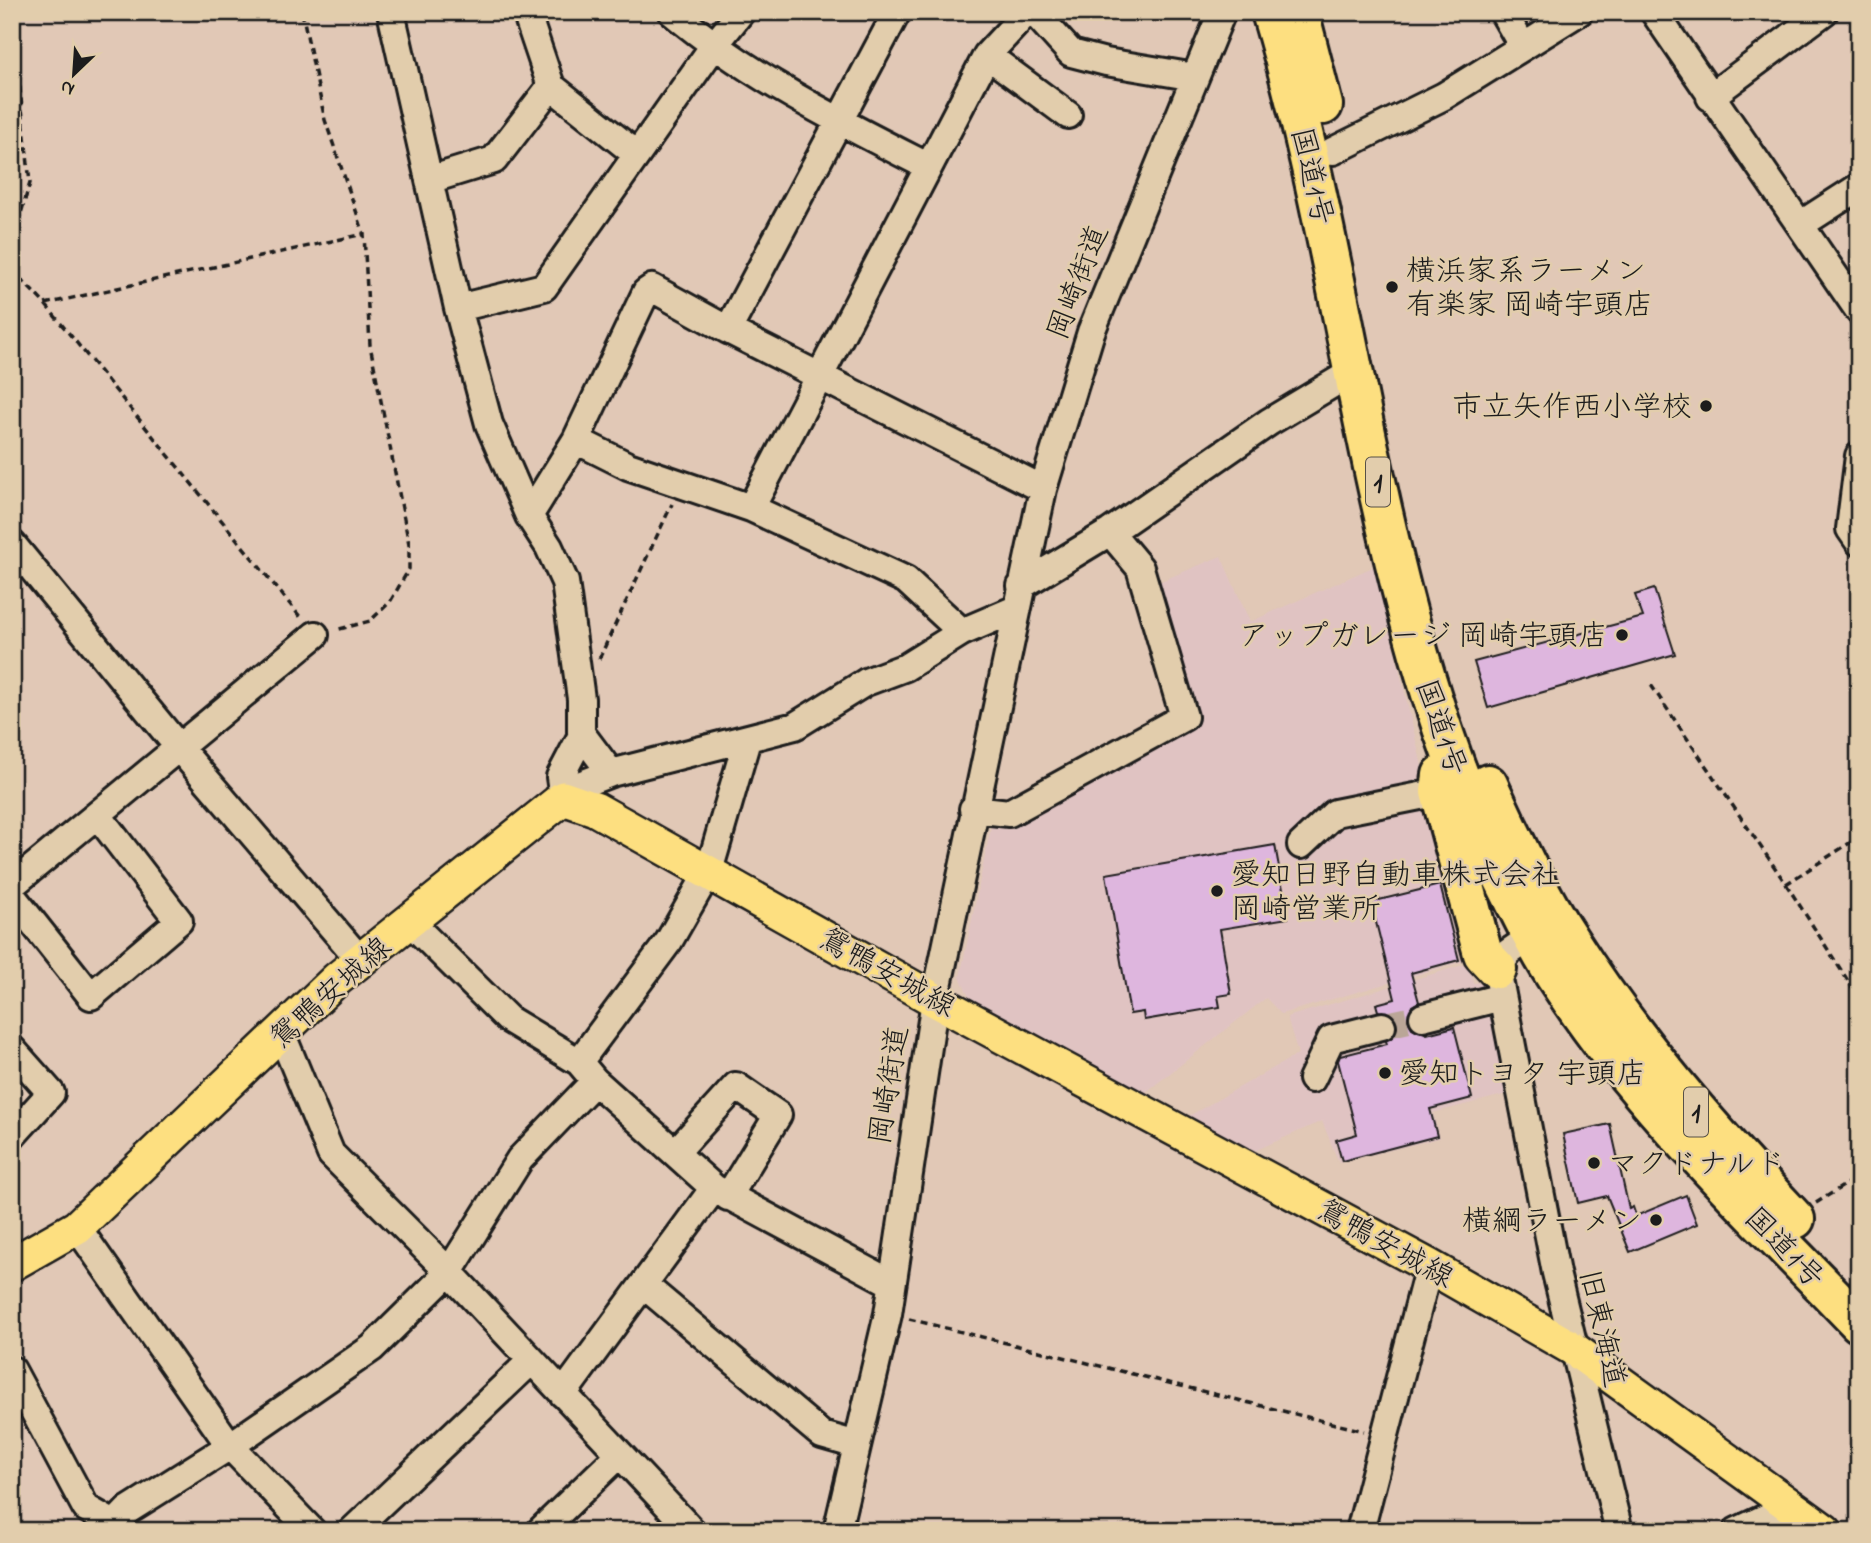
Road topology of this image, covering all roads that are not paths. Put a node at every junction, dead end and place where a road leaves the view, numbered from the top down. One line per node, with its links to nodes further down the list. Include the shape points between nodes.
1 (391, 12): 26 (street)
2 (526, 12): 19 (street)
3 (672, 12): 16 (street)
4 (741, 12): 16 (street)
5 (897, 12): 22 (street)
6 (1027, 12): 17 (street)
7 (1034, 12): 18 (street, via 1071,53)
8 (1222, 12): 18 (street, 岡崎街道)
9 (1271, 12): 32 (highway, 国道1号 / 1, via 1311,162)
10 (1299, 12): 23 (highway, 国道1号 / 1)
11 (1503, 12): 15 (street)
12 (1579, 12): 15 (street)
13 (1654, 12): 20 (street)
14 (1824, 12): 20 (street)
15 (1522, 45): 23 (street, via 1444,96)
16 (713, 47): 22 (street); 24 (street)
17 (987, 55): 21 (street); 25 (street)
18 (1195, 77): 36 (street, 岡崎街道, via 1091,332)
19 (551, 86): 24 (street); 26 (street, via 494,160)
20 (1710, 97): 28 (street)
21 (1069, 115)
22 (839, 122): 25 (street); 31 (street)
23 (1333, 151): 59 (highway, 国道1号 / 1, via 1427,607 1461,728 1502,816)
24 (636, 154): 29 (street, via 544,287)
25 (927, 166): 33 (street)
26 (429, 180): 29 (street)
27 (1859, 187): 28 (street)
28 (1800, 225): 30 (street)
29 (458, 308): 38 (street, via 489,424)
30 (1859, 311)
31 (729, 330): 33 (street); 34 (street, via 652,288 646,292)
32 (1354, 371): 39 (street, via 1269,422); 47 (highway, 国道1号 / 1, via 1421,670)
33 (821, 376): 36 (street); 37 (street)
34 (576, 440): 37 (street, via 628,466); 38 (street)
35 (1859, 456): 40 (street, via 1850,529)
36 (1043, 489): 42 (street, 岡崎街道)
37 (751, 508): 43 (street, via 906,580)
38 (529, 516): 45 (street, via 565,582)
39 (1110, 532): 42 (street); 52 (street, via 1140,568 1184,717 1009,813)
40 (1859, 542)
41 (12, 544): 48 (street)
42 (1019, 597): 43 (street); 52 (street, 岡崎街道)
43 (962, 632): 46 (street, via 906,667 866,682 796,726)
44 (315, 635): 48 (street)
45 (582, 734): 49 (street); 51 (street, via 559,777)
46 (747, 740): 49 (street); 55 (street)
47 (1445, 744): 50 (highway); 59 (highway, 国道1号 / 1, via 1481,832)
48 (180, 749): 53 (street); 60 (street)
49 (611, 773): 51 (street, via 574,787)
50 (1440, 792): 54 (street, via 1335,813); 61 (highway, via 1483,954)
51 (563, 798): 55 (main road, 鴛鴨安城線, via 595,809); 58 (main road, 鴛鴨安城線)
52 (973, 809): 62 (street, 岡崎街道)
53 (99, 817): 56 (street); 57 (street, via 179,921 91,996)
54 (1301, 845)
55 (709, 871): 62 (main road, 鴛鴨安城線); 67 (street)
56 (12, 885)
57 (12, 896)
58 (409, 921): 60 (main road, 鴛鴨安城線); 67 (street, via 508,1019)
59 (1544, 928): 61 (street, via 1509,952); 77 (highway, 国道1号 / 1, via 1665,1075); 79 (highway, 国道1号 / 1, via 1589,1024 1688,1147)
60 (361, 961): 65 (main road, 鴛鴨安城線)
61 (1499, 983): 63 (street); 80 (street, 旧東海道)
62 (935, 1000): 74 (main road, 鴛鴨安城線); 76 (street, 岡崎街道)
63 (1423, 1017)
64 (1382, 1026): 68 (street, via 1331,1039)
65 (282, 1035): 72 (main road, 鴛鴨安城線); 75 (street, via 331,1154)
66 (12, 1049): 69 (street, via 51,1093)
67 (587, 1072): 70 (street); 75 (street, via 520,1159)
68 (1312, 1079)
69 (12, 1136)
70 (675, 1153): 71 (street); 71 (street, via 736,1086 778,1115)
71 (721, 1193): 76 (street); 78 (street)
72 (77, 1227): 73 (main road, 鴛鴨安城線); 85 (street)
73 (12, 1264)
74 (1429, 1266): 80 (main road, 鴛鴨安城線); 94 (street)
75 (449, 1272): 81 (street); 85 (street, via 372,1348)
76 (891, 1283): 84 (street, 岡崎街道)
77 (1859, 1285)
78 (645, 1286): 83 (street); 84 (street, via 822,1435)
79 (1859, 1323)
80 (1573, 1348): 87 (main road, 鴛鴨安城線); 95 (street, 旧東海道)
81 (530, 1362): 83 (street); 90 (street)
82 (12, 1370): 88 (street, via 86,1508)
83 (563, 1394): 86 (street)
84 (857, 1445): 93 (street, 岡崎街道)
85 (230, 1446): 88 (street, via 128,1510); 89 (street)
86 (619, 1455): 91 (street); 92 (street)
87 (1791, 1506): 96 (street); 97 (main road, 鴛鴨安城線)
88 (111, 1527)
89 (312, 1531)
90 (352, 1531)
91 (540, 1531)
92 (692, 1531)
93 (837, 1531)
94 (1360, 1531)
95 (1619, 1531)
96 (1737, 1531)
97 (1825, 1531)

